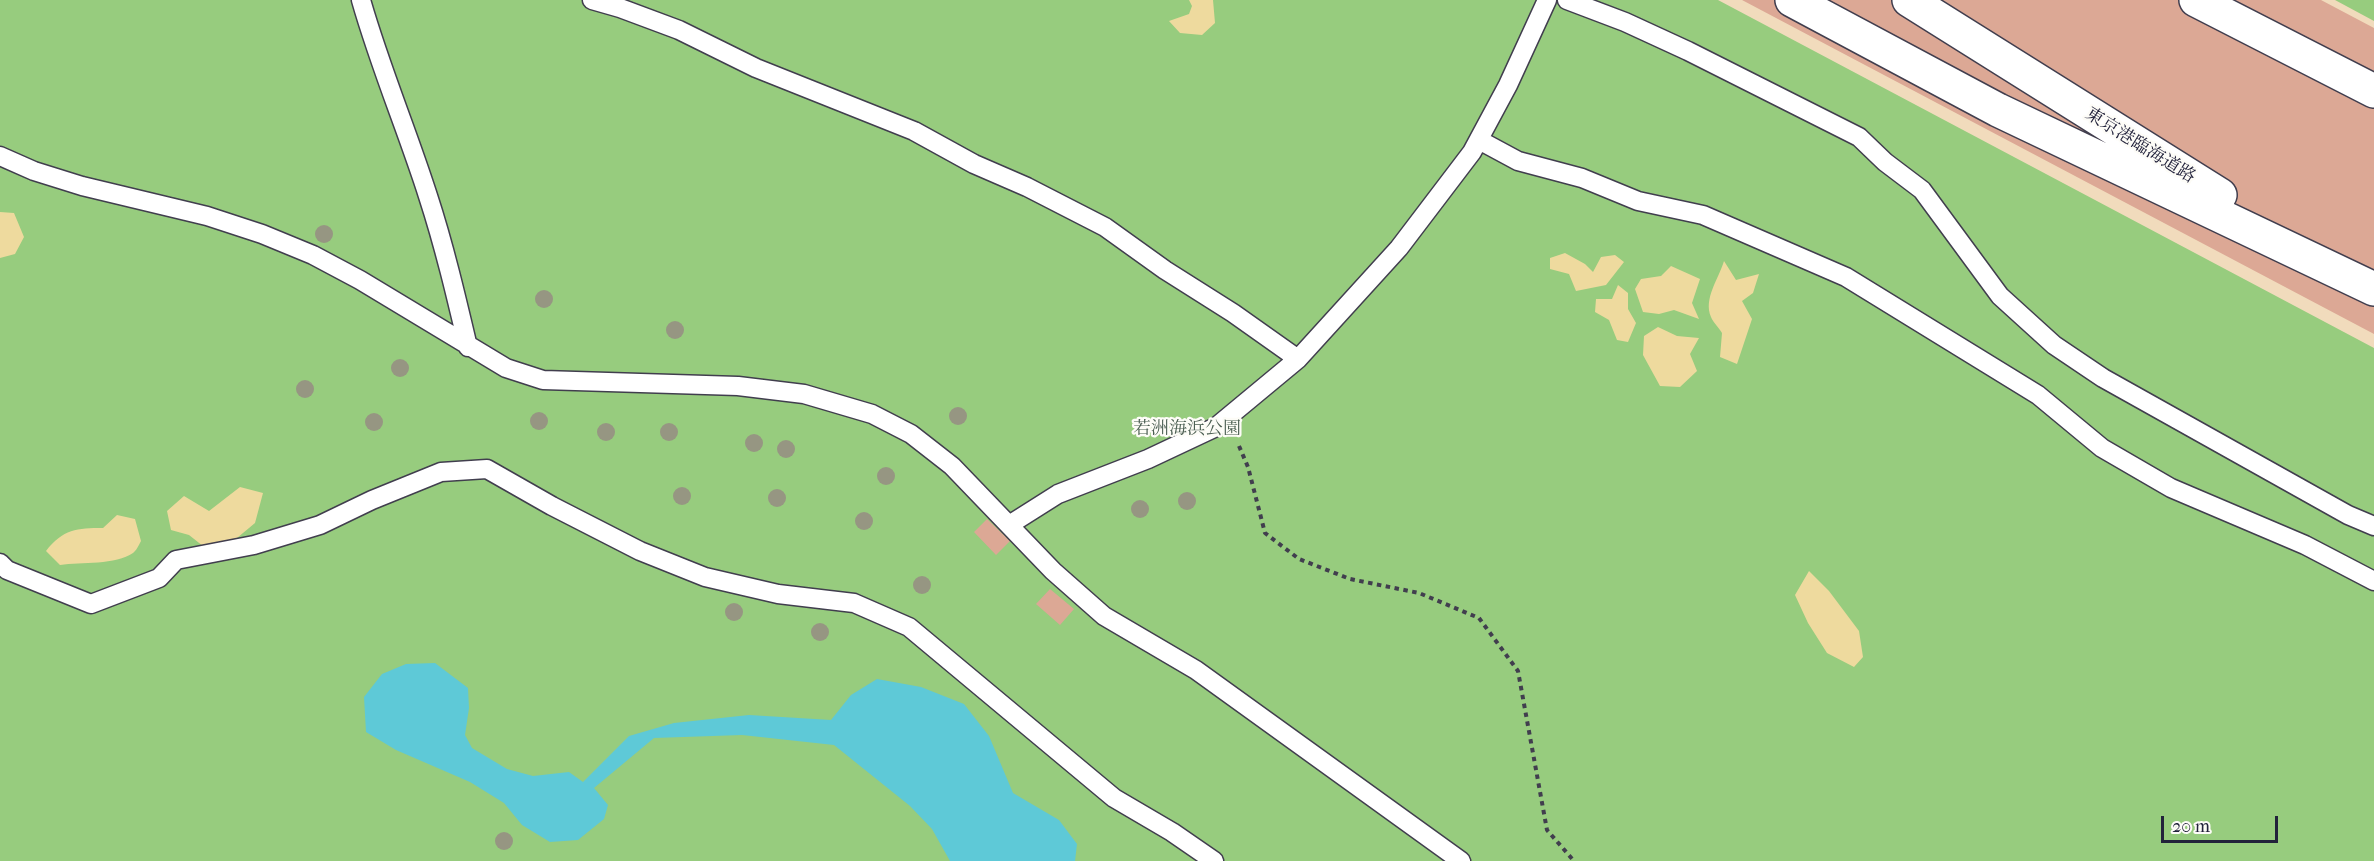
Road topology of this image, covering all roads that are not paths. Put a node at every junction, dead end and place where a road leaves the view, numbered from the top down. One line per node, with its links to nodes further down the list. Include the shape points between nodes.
1 (361, 0): 14 (lane, via 428,195)
2 (592, 0): 15 (lane, via 679,30 756,68 914,131 1037,192 1105,227)
3 (1547, 0): 11 (lane)
4 (1567, 0): 17 (lane, via 1688,51 1859,138 1922,190 2000,296 2054,345 2154,407)
5 (1792, 0): 13 (street, via 1998,110)
6 (1909, 0): 13 (street, 東京港臨海道路)
7 (2196, 0): 10 (street)
8 (2229, 0): 9 (street)
9 (2374, 86)
10 (2374, 91)
11 (1479, 140): 15 (lane, via 1399,248); 19 (lane, via 1518,161 1582,178 1638,201 1703,215 1846,277 2038,395 2102,448 2171,488 2306,545)
12 (0, 156): 14 (lane, via 82,186 207,216 314,255)
13 (2374, 287)
14 (468, 347): 16 (lane, via 506,368 543,380 738,386 804,394 872,414 911,434 944,460)
15 (1298, 359): 16 (lane, via 1216,427 1058,494)
16 (1009, 525): 21 (lane, via 1053,572 1104,616 1196,670)
17 (2374, 526)
18 (0, 563): 20 (lane, via 8,570 91,604 159,578 176,560 254,545 320,525 441,472 487,469 640,551 705,577 778,594 854,603 909,627 1114,798)
19 (2374, 581)
20 (1214, 861)
21 (1461, 861)

